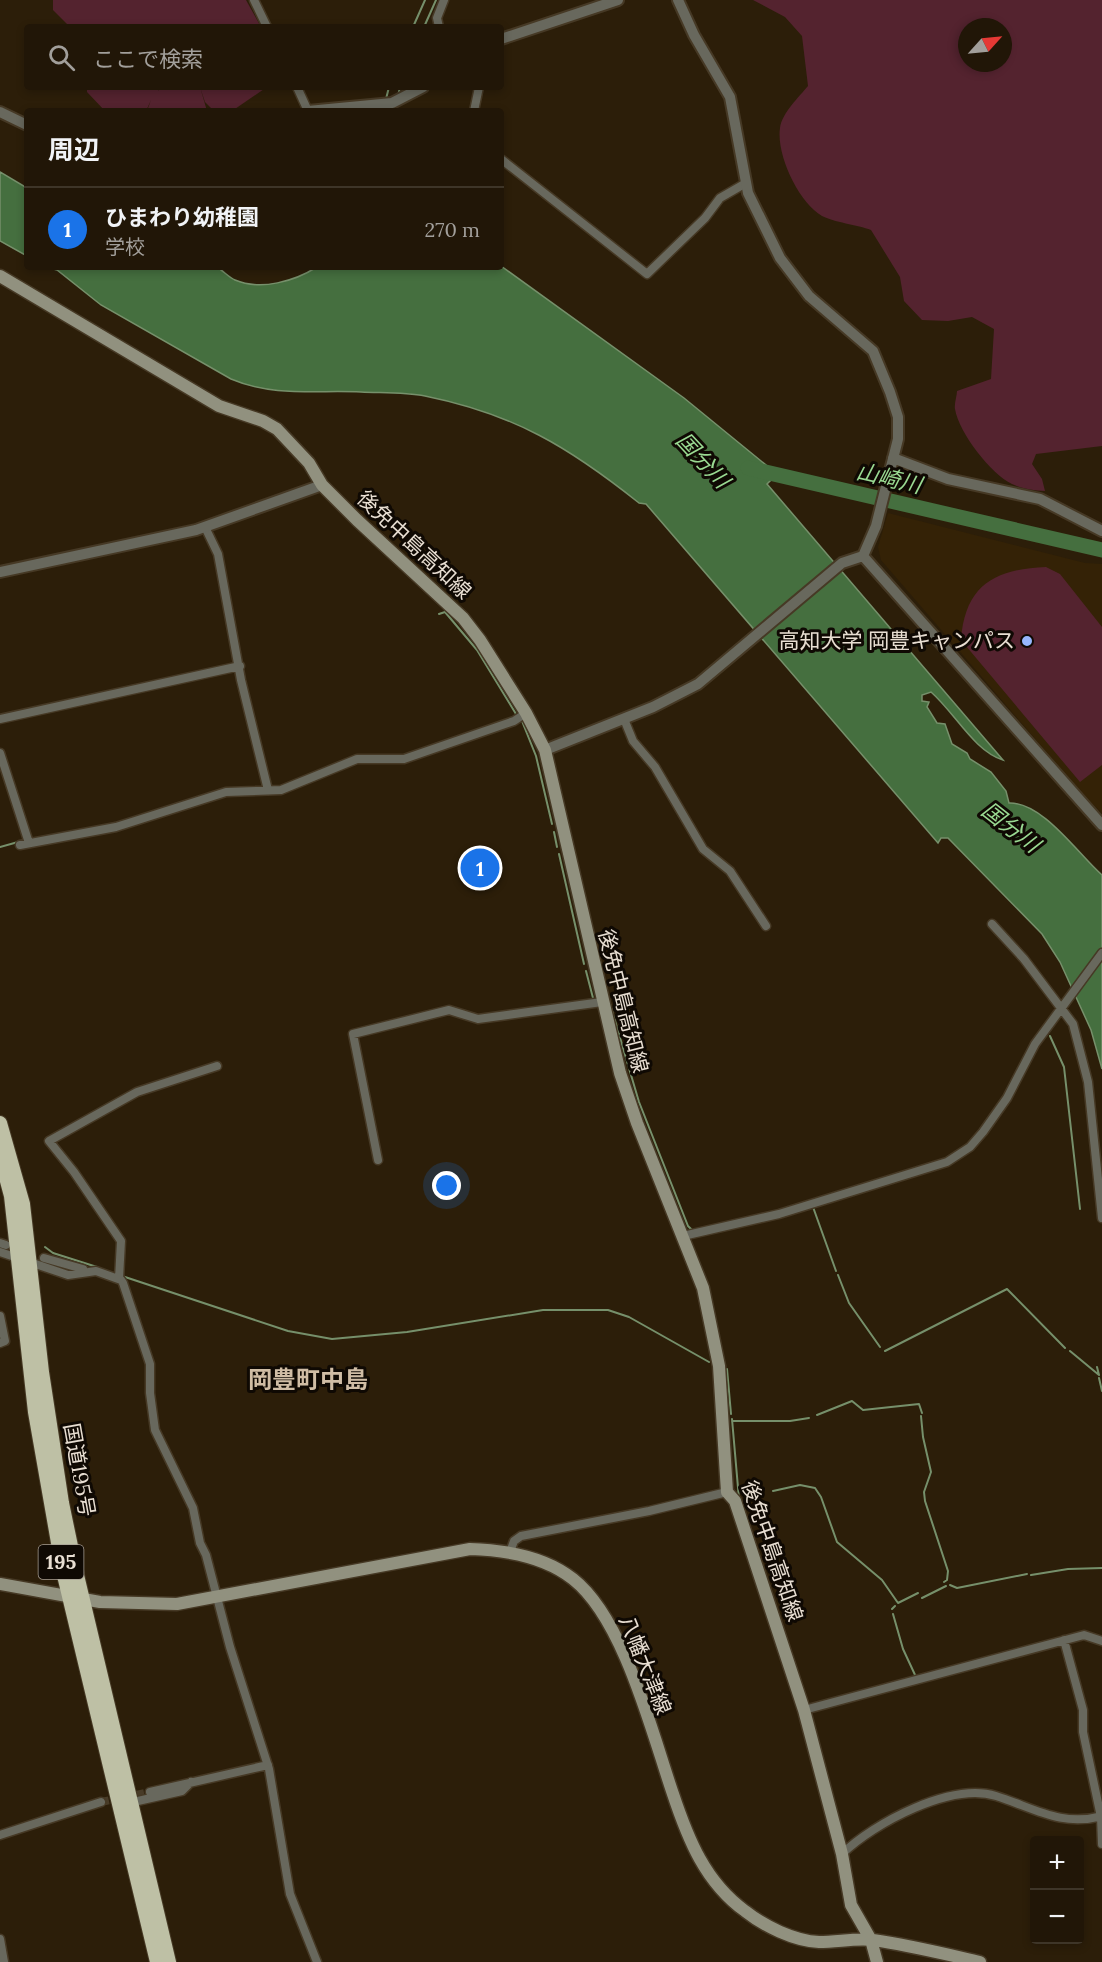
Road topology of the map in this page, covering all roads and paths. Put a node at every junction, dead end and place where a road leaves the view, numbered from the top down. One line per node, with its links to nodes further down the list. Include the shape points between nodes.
1 (254, 0): 6 (street)
2 (444, 0): 7 (street)
3 (618, 0): 5 (street)
4 (678, 0): 18 (street, via 730,97)
5 (603, 3): 8 (street)
6 (266, 24)
7 (438, 24)
8 (504, 38)
9 (298, 90): 12 (street)
10 (417, 90): 13 (street, via 392,102)
11 (478, 90): 14 (street)
12 (307, 108)
13 (336, 108)
14 (475, 108)
15 (0, 112): 16 (street)
16 (24, 123)
17 (504, 161): 18 (street, via 647,274 705,218 720,198)
18 (746, 183): 20 (street, via 780,258 798,284 873,351 898,417)
19 (0, 276): 21 (main road, 後免中島高知線, via 219,406 270,424 309,463)
20 (893, 458): 23 (street, via 948,478 1040,499); 24 (street, via 881,507)
21 (322, 485): 22 (street); 27 (main road, 後免中島高知線, via 463,618)
22 (205, 527): 25 (street); 26 (street, via 218,554)
23 (1102, 531)
24 (862, 556): 29 (street, via 850,559 698,684); 33 (street)
25 (0, 572)
26 (240, 666): 28 (street); 32 (street)
27 (526, 713): 30 (main road, 後免中島高知線); 32 (street, via 514,722 425,753 404,759 357,759 281,790)
28 (0, 718)
29 (624, 719): 30 (street); 35 (street, via 633,741 652,762 703,849 730,871)
30 (545, 750): 37 (main road, 後免中島高知線)
31 (0, 753): 32 (street, via 24,844 126,825 226,792)
32 (268, 790)
33 (1102, 825)
34 (992, 924): 38 (street)
35 (766, 926)
36 (1102, 953): 38 (street)
37 (602, 1002): 42 (street, via 478,1019 449,1010 353,1034); 44 (main road, 後免中島高知線, via 637,1123)
38 (1063, 1008): 43 (street, via 1073,1024 1088,1082); 44 (street, via 1035,1044 993,1119 976,1142 957,1157 787,1212)
39 (217, 1066): 48 (street, via 137,1092 49,1141 121,1241)
40 (0, 1123): 46 (highway, 国道195号 / 195, via 23,1204)
41 (0, 1155): 46 (highway, 国道195号 / 195)
42 (378, 1160)
43 (1102, 1218)
44 (683, 1236): 51 (main road, 後免中島高知線, via 701,1281 713,1332 720,1374)
45 (2, 1247): 46 (street)
46 (32, 1260): 47 (street); 47 (street, via 68,1275); 54 (highway, 国道195号 / 195, via 50,1428)
47 (96, 1271): 48 (street)
48 (119, 1276): 55 (street, via 148,1356 155,1430 194,1508)
49 (0, 1316): 50 (street, via 5,1341)
50 (0, 1342)
51 (727, 1492): 52 (street, via 521,1536); 58 (main road, 後免中島高知線, via 735,1502)
52 (510, 1552): 55 (main road, 八幡大津線, via 470,1549); 69 (main road, 八幡大津線, via 549,1565 572,1579 605,1616 633,1679 690,1841 717,1887 760,1922 796,1937 818,1942)
53 (0, 1584): 54 (main road, 八幡大津線)
54 (76, 1597): 55 (main road, 八幡大津線, via 160,1605); 63 (highway, 国道195号 / 195)
55 (217, 1598): 59 (street)
56 (1064, 1640): 57 (street, via 1086,1635); 58 (street); 64 (street, via 1083,1710 1084,1742)
57 (1102, 1641)
58 (804, 1710): 67 (main road, 後免中島高知線)
59 (268, 1764): 60 (street); 73 (street, via 290,1894)
60 (191, 1782): 61 (street); 63 (street, via 182,1791)
61 (150, 1792)
62 (101, 1802): 65 (street)
63 (126, 1804): 71 (highway, 国道195号 / 195); 72 (highway, 国道195号 / 195)
64 (1102, 1817): 66 (street); 67 (street, via 1062,1820 997,1796 965,1793 925,1804 880,1825)
65 (0, 1835)
66 (1102, 1844)
67 (842, 1854): 69 (main road, 後免中島高知線, via 851,1905)
68 (0, 1939): 70 (street)
69 (871, 1940): 74 (main road, 後免中島高知線); 75 (main road, 八幡大津線)
70 (4, 1962)
71 (158, 1962)
72 (169, 1962)
73 (317, 1962)
74 (877, 1962)
75 (980, 1962)

